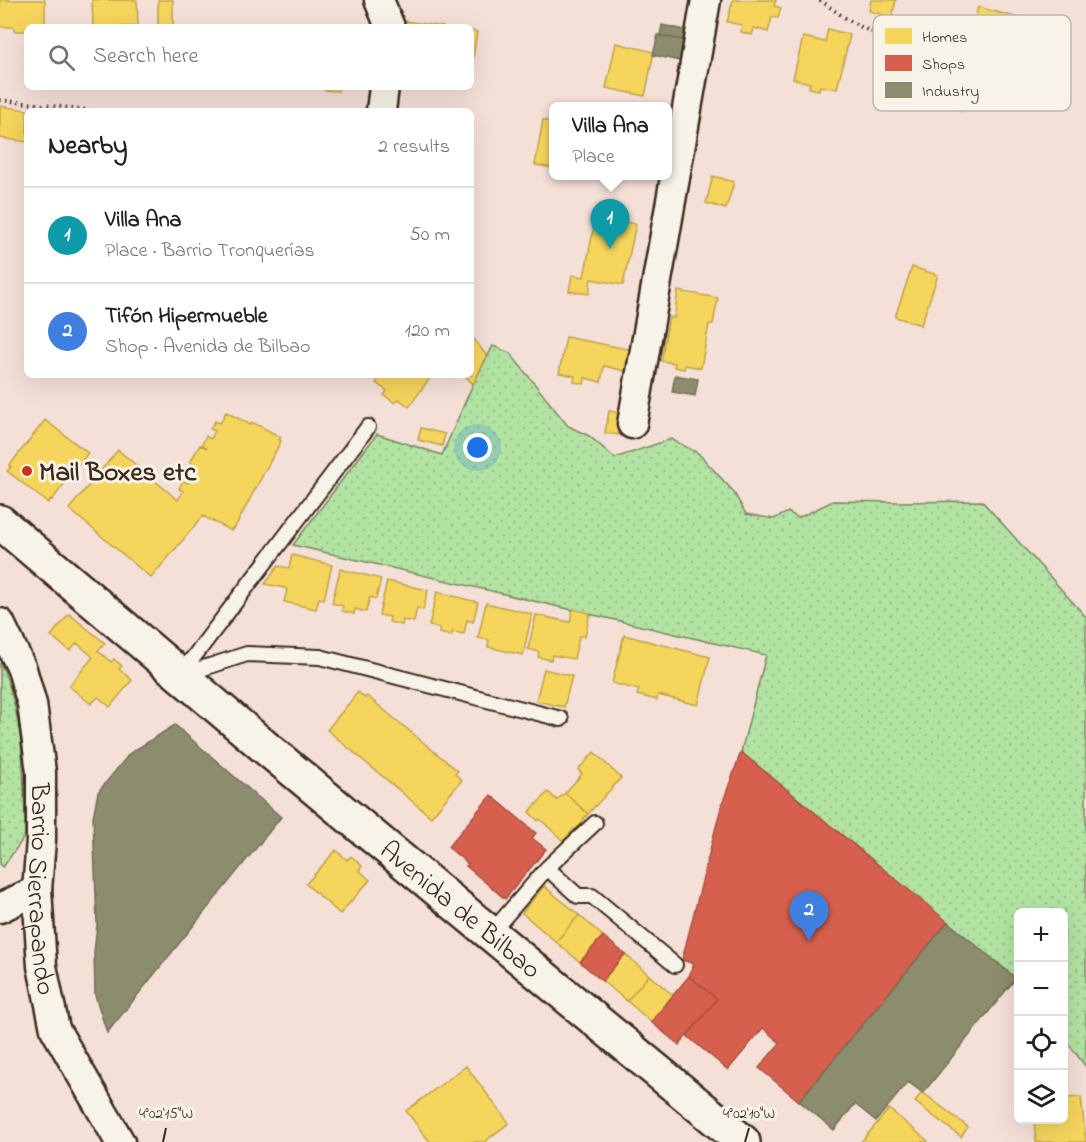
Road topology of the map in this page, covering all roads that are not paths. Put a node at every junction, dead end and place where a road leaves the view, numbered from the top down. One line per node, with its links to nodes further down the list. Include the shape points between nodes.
1 (379, 0): 3 (street)
2 (706, 0): 6 (street)
3 (389, 24)
4 (384, 90): 5 (street)
5 (381, 108)
6 (632, 424)
7 (369, 427): 10 (lane)
8 (0, 522): 10 (highway, Avenida de Bilbao)
9 (0, 623): 14 (street, Barrio Sierrapando, via 22,669 32,704 41,772)
10 (180, 675): 11 (lane, via 247,654 320,657); 16 (highway, Avenida de Bilbao)
11 (561, 719)
12 (595, 823): 13 (lane)
13 (547, 868): 16 (lane); 17 (lane, via 578,896 592,896)
14 (37, 890): 15 (street); 18 (street, Barrio Sierrapando, via 42,966 55,1029)
15 (4, 900)
16 (491, 933): 19 (highway, Avenida de Bilbao)
17 (675, 965)
18 (120, 1142)
19 (743, 1142)

